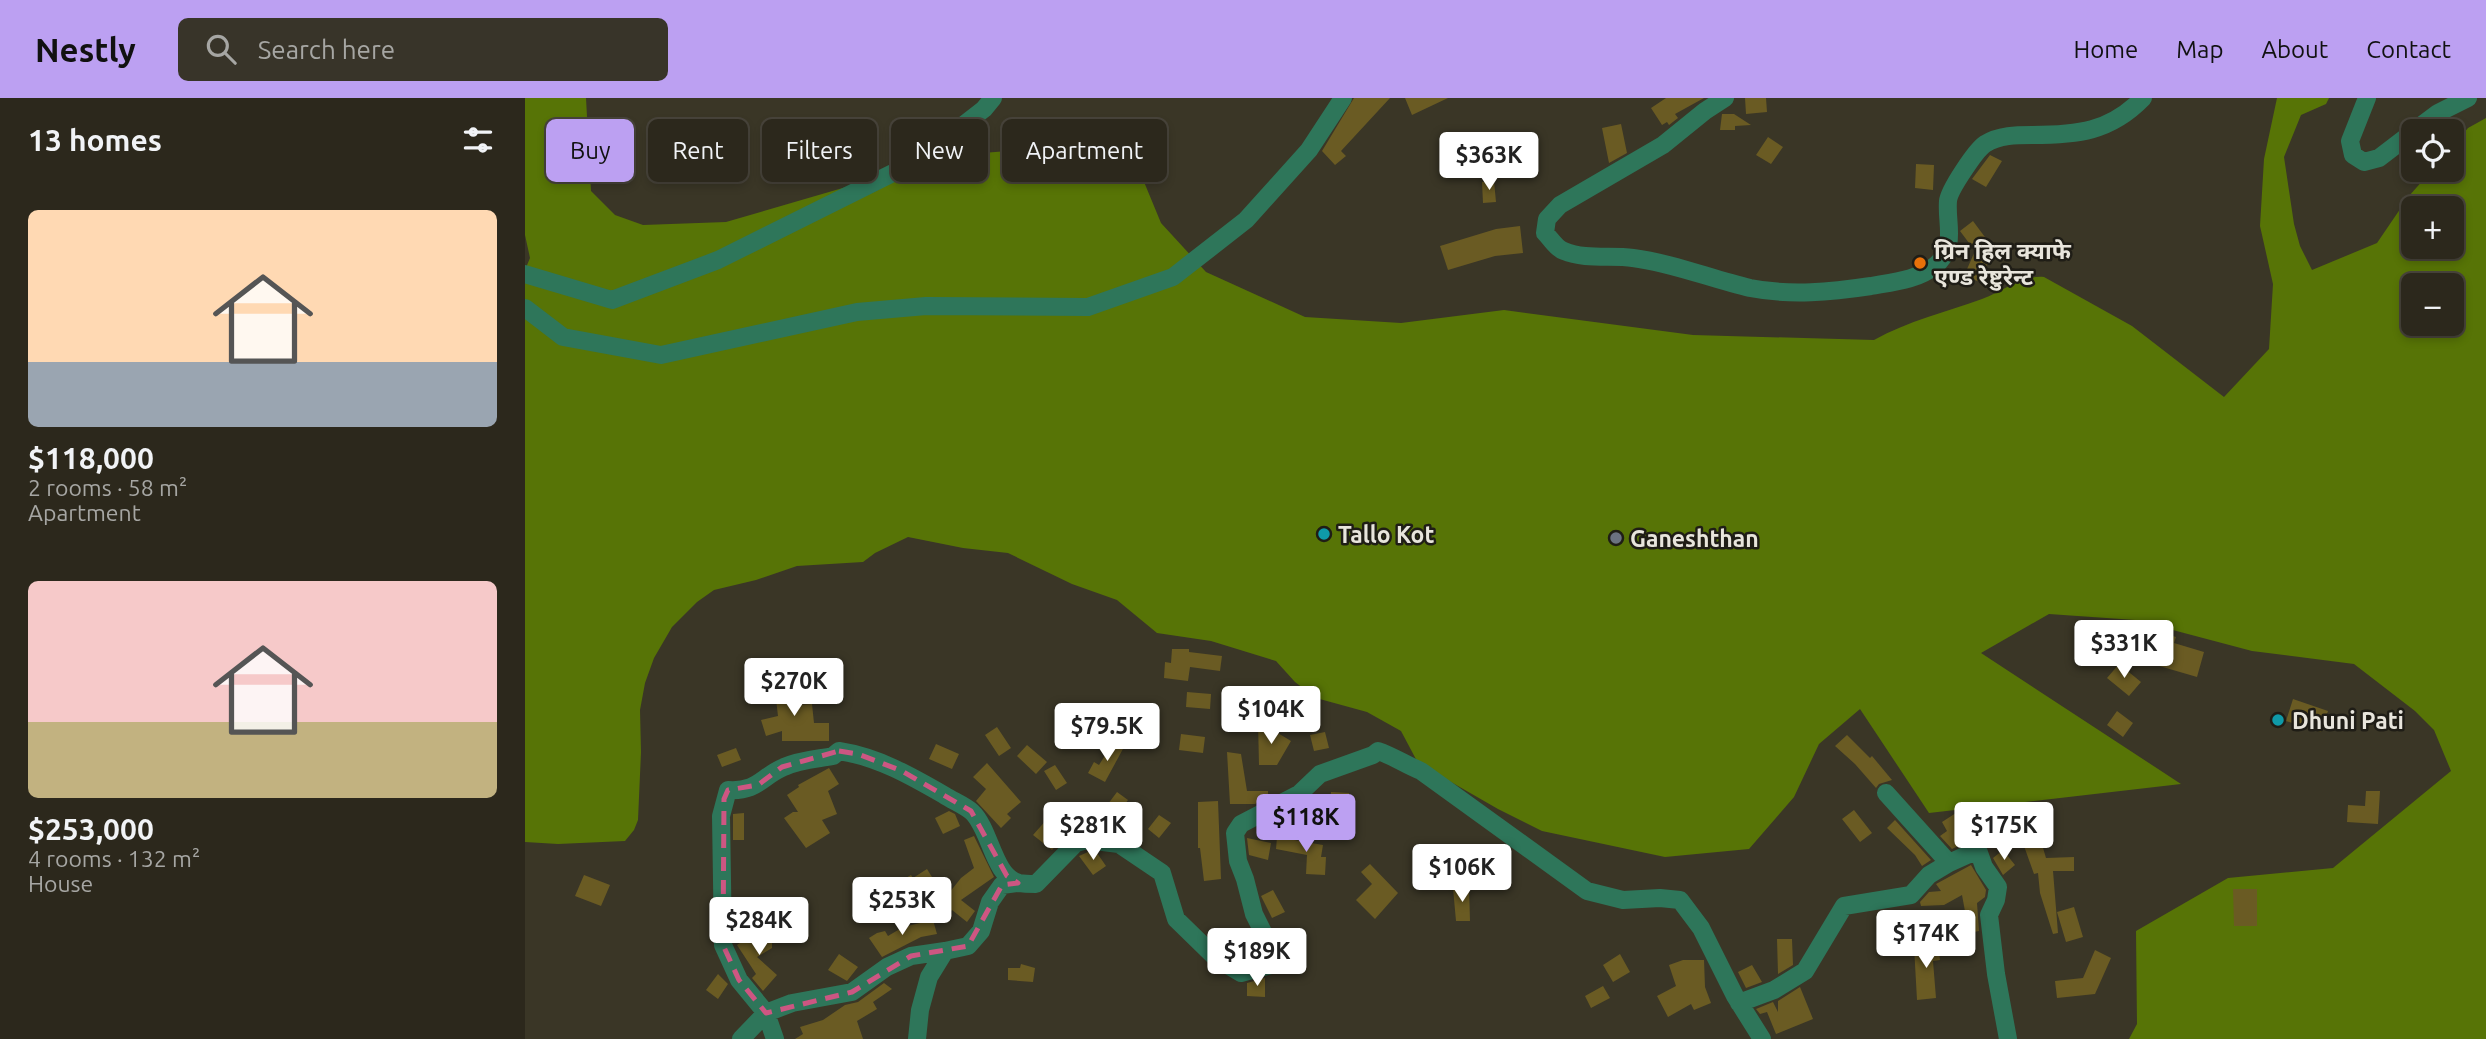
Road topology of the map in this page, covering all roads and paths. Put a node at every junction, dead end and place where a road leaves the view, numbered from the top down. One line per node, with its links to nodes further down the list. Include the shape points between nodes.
1 (993, 98): 9 (street, via 917,161 718,260 624,296 612,300)
2 (1343, 98): 10 (street, via 1309,150 1246,220 1173,277 1088,307 926,306 857,312 661,355 563,337)
3 (1725, 98): 4 (street, via 1663,145 1560,205 1547,219 1545,233 1562,251 1633,258 1751,288 1826,293 1909,280 1935,265 1947,251 1948,198 1985,144 2010,136 2084,131 2110,124)
4 (2143, 98)
5 (2367, 98): 8 (street, via 2350,141 2353,156 2364,162 2379,158)
6 (2468, 98): 7 (street)
7 (2430, 119)
8 (2401, 142)
9 (525, 274)
10 (525, 309)
11 (1886, 793): 12 (street)
12 (1949, 863): 15 (street, via 1929,875 1911,895 1844,906 1805,971 1774,990); 21 (street, via 1978,850 1998,887 1989,915)
13 (1018, 883): 14 (street, via 1002,886 990,902 981,931 968,946); 15 (street, via 1036,884 1076,844 1087,840 1119,844 1162,873 1176,919 1216,958 1241,973 1271,965 1270,946 1254,914 1238,861 1235,833 1241,824 1299,794 1320,774 1378,751 1421,771 1587,891 1623,900 1681,900 1701,928); 16 (street, via 1007,876 985,827 971,811 902,771 858,754 839,751 782,767 758,785 729,790 721,816 723,944 739,980)
14 (945, 951): 16 (street, via 911,957 852,992 792,1003); 19 (street, via 929,977)
15 (1739, 1003): 20 (street)
16 (766, 1013): 17 (street); 18 (street)
17 (741, 1039)
18 (775, 1039)
19 (917, 1039)
20 (1762, 1039)
21 (2008, 1039)

